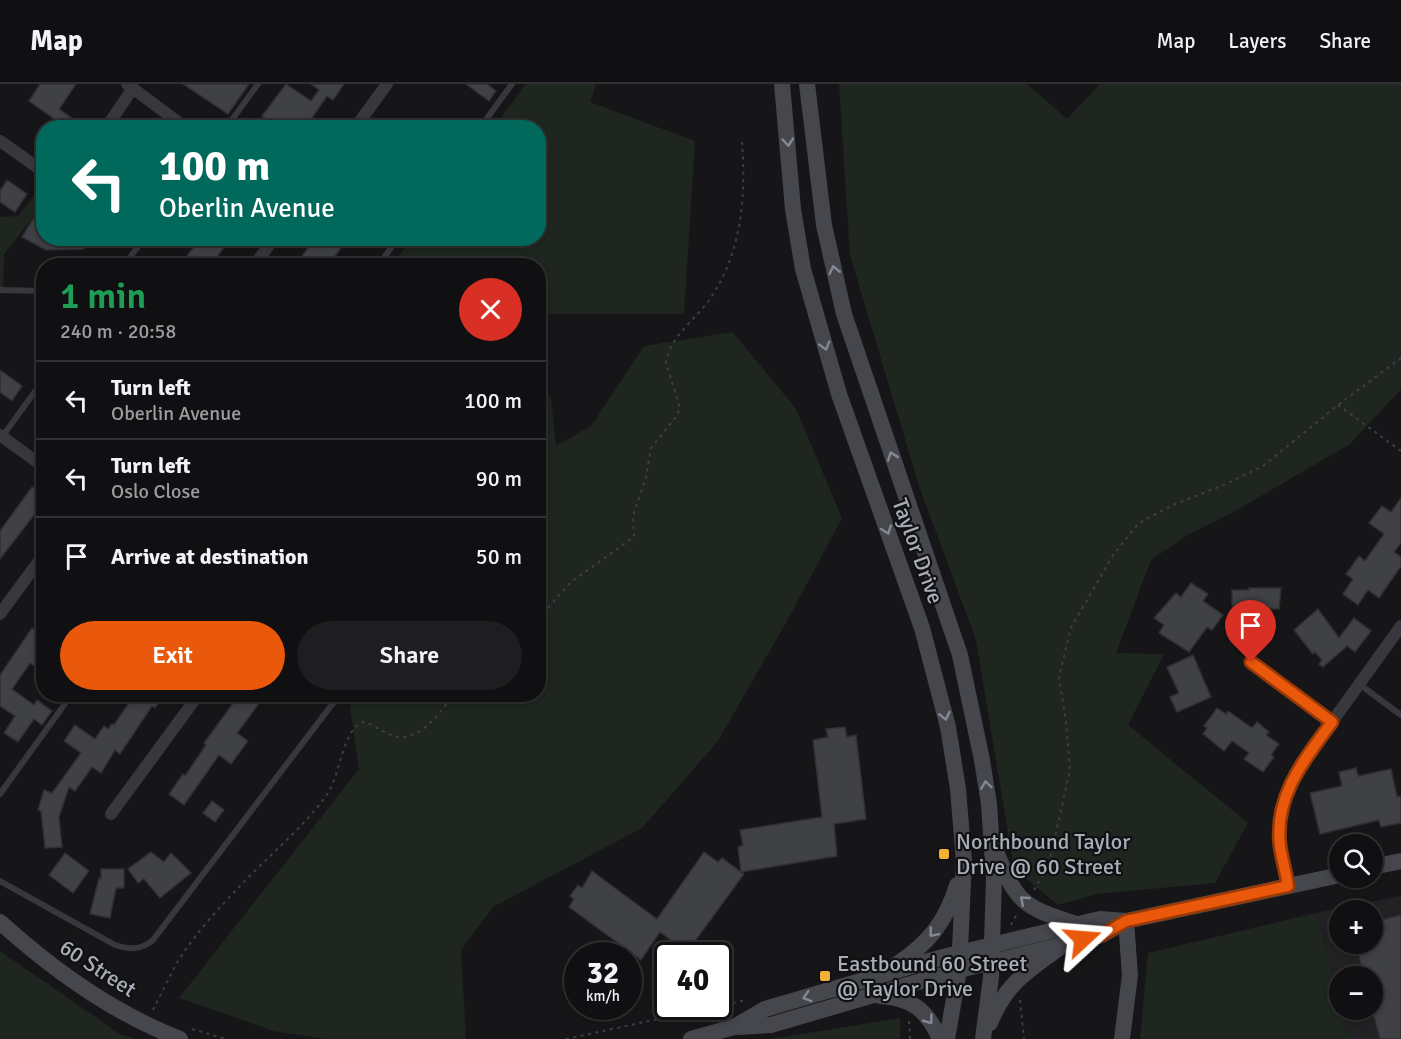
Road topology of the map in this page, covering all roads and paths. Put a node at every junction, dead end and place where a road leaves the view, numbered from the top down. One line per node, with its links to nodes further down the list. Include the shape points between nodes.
1 (258, 84): 9 (lane)
2 (387, 84): 10 (street)
3 (512, 84): 11 (lane)
4 (782, 84): 38 (main road, Taylor Drive, one-way to 38, via 802,269 839,394 936,676 958,789)
5 (807, 84): 37 (main road, Taylor Drive, one-way to 5, via 982,760 960,655 844,314 824,225)
6 (130, 86): 7 (street); 8 (street)
7 (111, 120)
8 (175, 120)
9 (232, 120)
10 (361, 120)
11 (486, 120)
12 (0, 141): 14 (street)
13 (742, 142): 24 (path, via 744,192 734,248 712,296 666,357 680,408 651,448 633,516 634,537 571,582)
14 (36, 166)
15 (0, 290): 16 (lane)
16 (36, 291)
17 (1401, 358): 19 (path)
18 (36, 390): 20 (lane)
19 (1338, 405): 21 (path); 44 (path, via 1263,466 1138,523 1113,555 1071,628 1059,677 1070,770 1049,864)
20 (1, 437): 22 (street)
21 (1401, 451)
22 (36, 461)
23 (36, 565): 25 (street)
24 (546, 610)
25 (0, 614)
26 (1401, 627): 28 (street)
27 (1251, 662): 34 (street)
28 (1359, 684): 33 (lane); 34 (street)
29 (66, 702): 35 (lane)
30 (193, 702): 36 (street)
31 (334, 702): 42 (lane, via 145,946 125,949 115,945)
32 (448, 702): 59 (path, via 433,722 404,736 364,722 356,725 346,741 327,795 196,936 150,1011)
33 (1401, 714)
34 (1332, 722): 43 (street, via 1294,776 1284,798 1279,830)
35 (0, 794)
36 (111, 814)
37 (992, 843): 48 (main road, one-way to 37, via 1033,908 1018,896); 50 (main road, Taylor Drive)
38 (964, 861): 52 (main road, Taylor Drive); 54 (main road, one-way to 54, via 950,907 939,925 920,948)
39 (1401, 861): 40 (main road)
40 (1383, 865)
41 (1329, 877): 43 (main road)
42 (0, 881)
43 (1288, 886): 46 (main road)
44 (1034, 891)
45 (1020, 908): 49 (path)
46 (1126, 921): 48 (main road, via 1100,919); 51 (main road, via 1102,935); 72 (main road, via 1130,975)
47 (0, 922): 63 (main road, 60 Street, via 78,985 133,1017)
48 (1077, 924): 50 (main road)
49 (1009, 928)
50 (992, 944): 52 (main road); 53 (main road, Taylor Drive)
51 (1064, 944): 53 (main road); 70 (main road, via 1014,982)
52 (960, 961): 53 (main road); 54 (main road); 55 (main road); 69 (main road, Taylor Drive)
53 (992, 961): 70 (main road, Taylor Drive)
54 (883, 974): 62 (main road, one-way to 62, via 765,1009)
55 (873, 995): 62 (main road, via 771,1025); 68 (main road, one-way to 68, via 893,997 916,1006 932,1021)
56 (1020, 997): 71 (path)
57 (747, 1000): 58 (path)
58 (732, 1003)
59 (159, 1015)
60 (909, 1018): 67 (path)
61 (654, 1020): 65 (path)
62 (734, 1027): 66 (main road)
63 (184, 1034): 64 (path)
64 (226, 1039)
65 (566, 1039)
66 (691, 1039)
67 (910, 1039)
68 (940, 1039)
69 (947, 1039)
70 (983, 1039)
71 (1024, 1039)
72 (1122, 1039)

